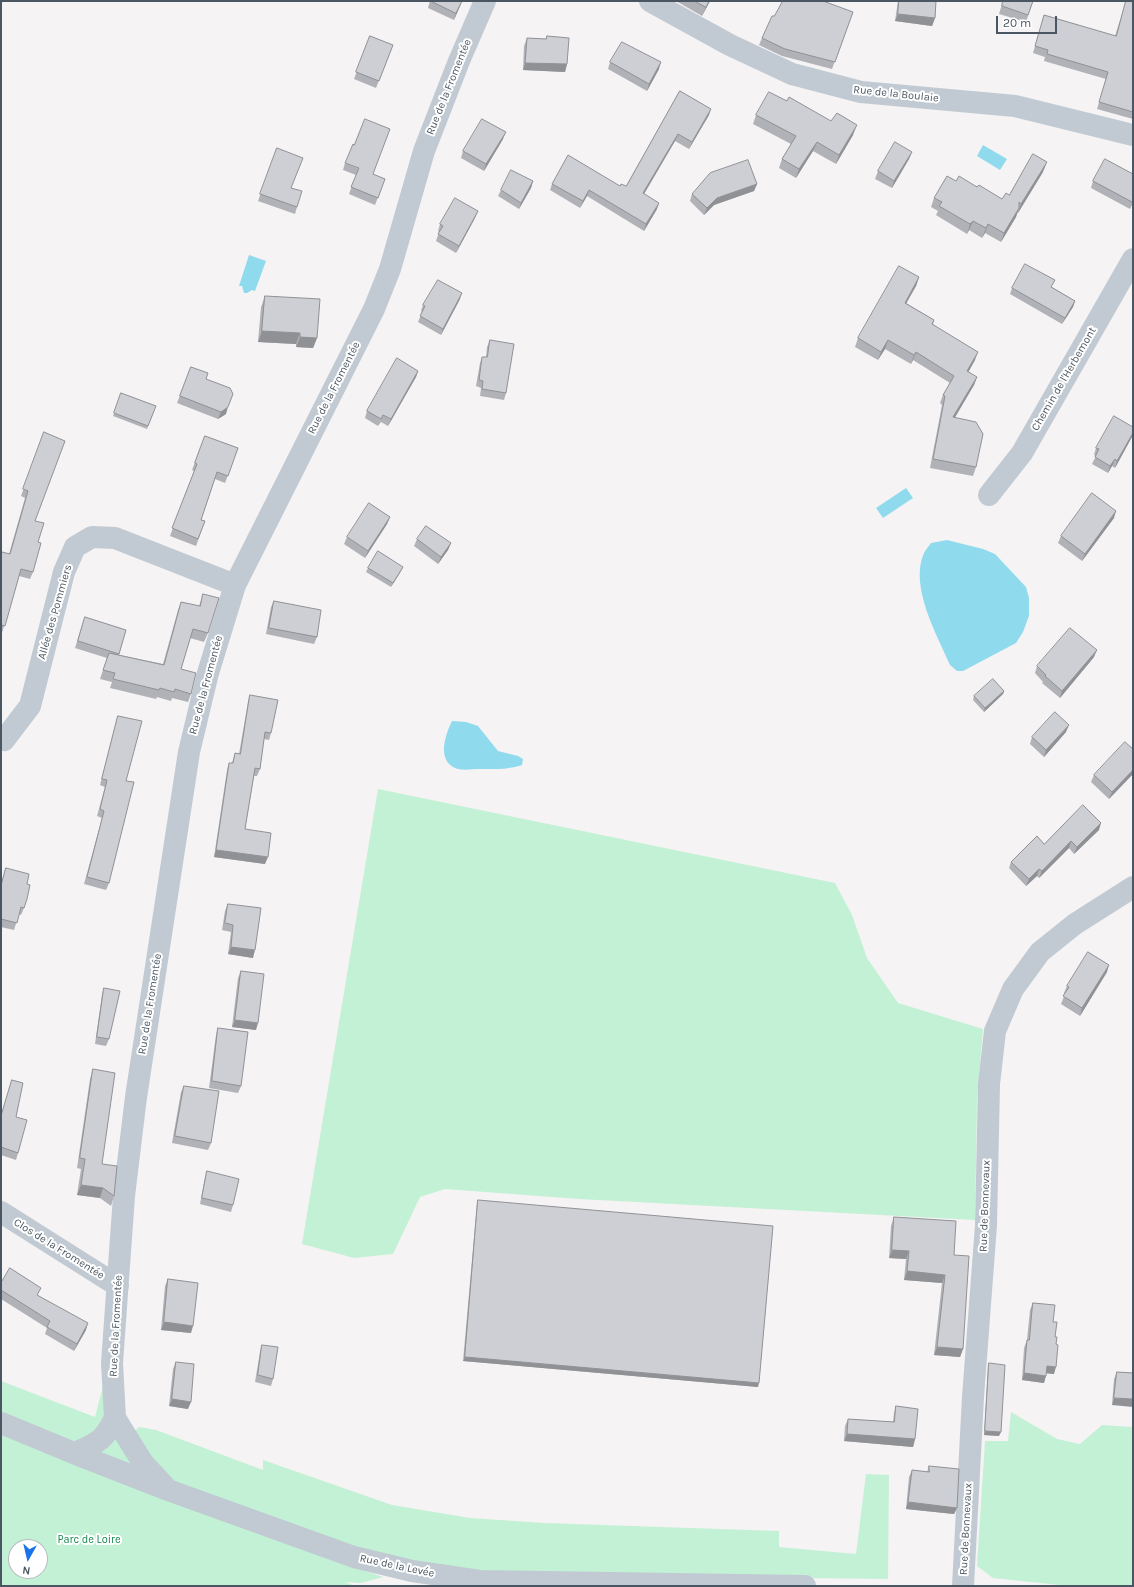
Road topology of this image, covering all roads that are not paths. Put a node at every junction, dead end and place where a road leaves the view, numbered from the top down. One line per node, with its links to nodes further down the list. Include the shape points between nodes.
1 (485, 1): 6 (street, Rue de la Fromentée, via 424,151 390,269 374,309)
2 (650, 1): 3 (street, Rue de la Boulaie, via 730,45 792,74 861,92 1015,106)
3 (1133, 135)
4 (1133, 259): 5 (street, Chemin de l'Herbemont, via 1022,453)
5 (989, 495)
6 (235, 585): 7 (street, Allée des Pommiers, via 115,538 92,537 75,547 64,572 30,706 4,740); 10 (street, Rue de la Fromentée, via 208,673 189,752 136,1097 124,1196)
7 (1, 739)
8 (1133, 887): 16 (street, Rue de Bonnevaux, via 1074,924 1040,952 1013,989 995,1030 988,1084 986,1225)
9 (1, 1212): 10 (street, Clos de la Fromentée)
10 (118, 1286): 11 (street, Rue de la Fromentée, via 112,1363)
11 (115, 1418): 13 (street, via 107,1434 96,1443); 14 (street, Rue de la Fromentée, via 143,1463)
12 (1, 1423): 13 (street, Rue de la Levée)
13 (75, 1453): 14 (street, Rue de la Levée)
14 (168, 1490): 15 (street, Rue de la Levée, via 354,1557 412,1571 480,1581)
15 (805, 1586)
16 (963, 1586)

